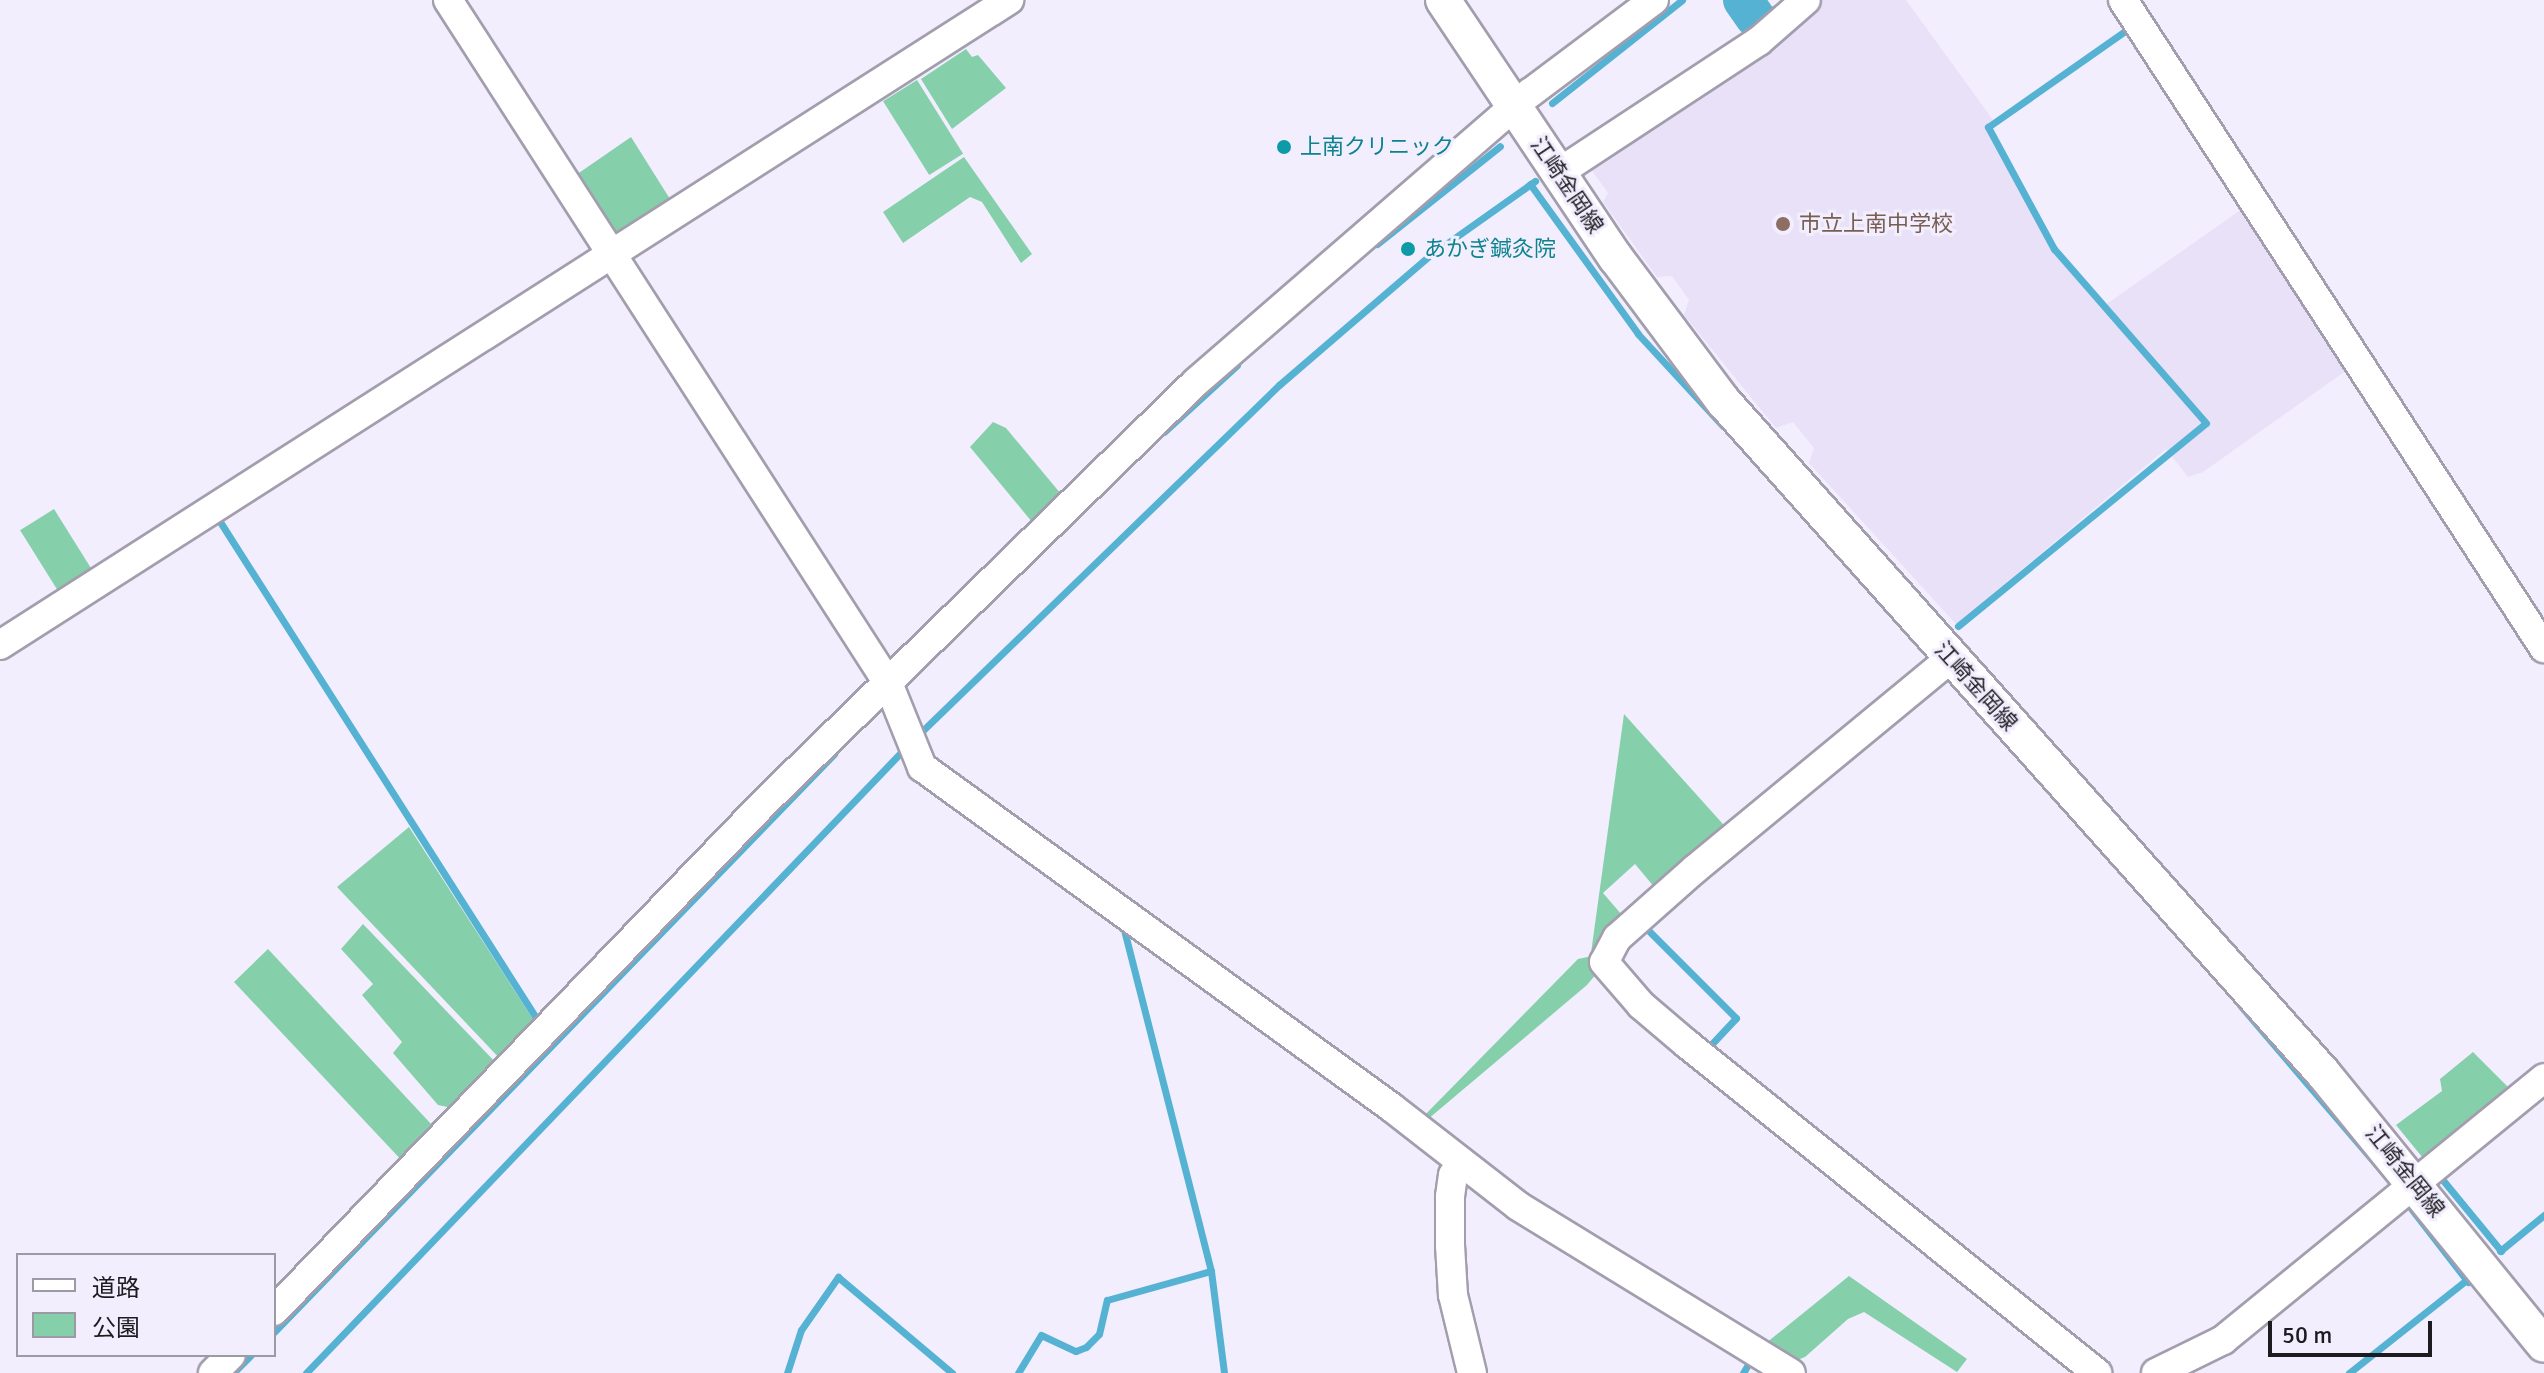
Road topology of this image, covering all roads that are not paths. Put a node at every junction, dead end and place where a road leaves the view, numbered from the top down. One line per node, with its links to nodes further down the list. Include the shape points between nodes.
1 (448, 0): 9 (street)
2 (1009, 0): 9 (street)
3 (1443, 0): 7 (main road, 江崎金岡線)
4 (1654, 0): 7 (street)
5 (1806, 0): 8 (street, via 1759,41)
6 (2123, 0): 11 (street)
7 (1514, 107): 8 (main road, 江崎金岡線); 13 (street, via 1196,382)
8 (1558, 173): 12 (main road, 江崎金岡線, via 1723,401)
9 (614, 257): 10 (street); 13 (street, via 761,494)
10 (0, 645)
11 (2544, 648)
12 (1945, 663): 16 (main road, 江崎金岡線, via 2323,1073); 23 (street, via 1673,888 1617,938 1604,962 1641,1005 1687,1044)
13 (888, 683): 15 (street, via 922,767 1391,1107); 17 (street, via 766,801)
14 (2544, 1078): 16 (street)
15 (1457, 1170): 21 (street, via 1453,1295); 22 (street)
16 (2406, 1192): 18 (main road, 江崎金岡線); 24 (street, via 2223,1340)
17 (276, 1309)
18 (2544, 1345)
19 (229, 1357): 20 (street)
20 (213, 1373)
21 (1472, 1373)
22 (1791, 1373)
23 (2097, 1373)
24 (2156, 1373)

